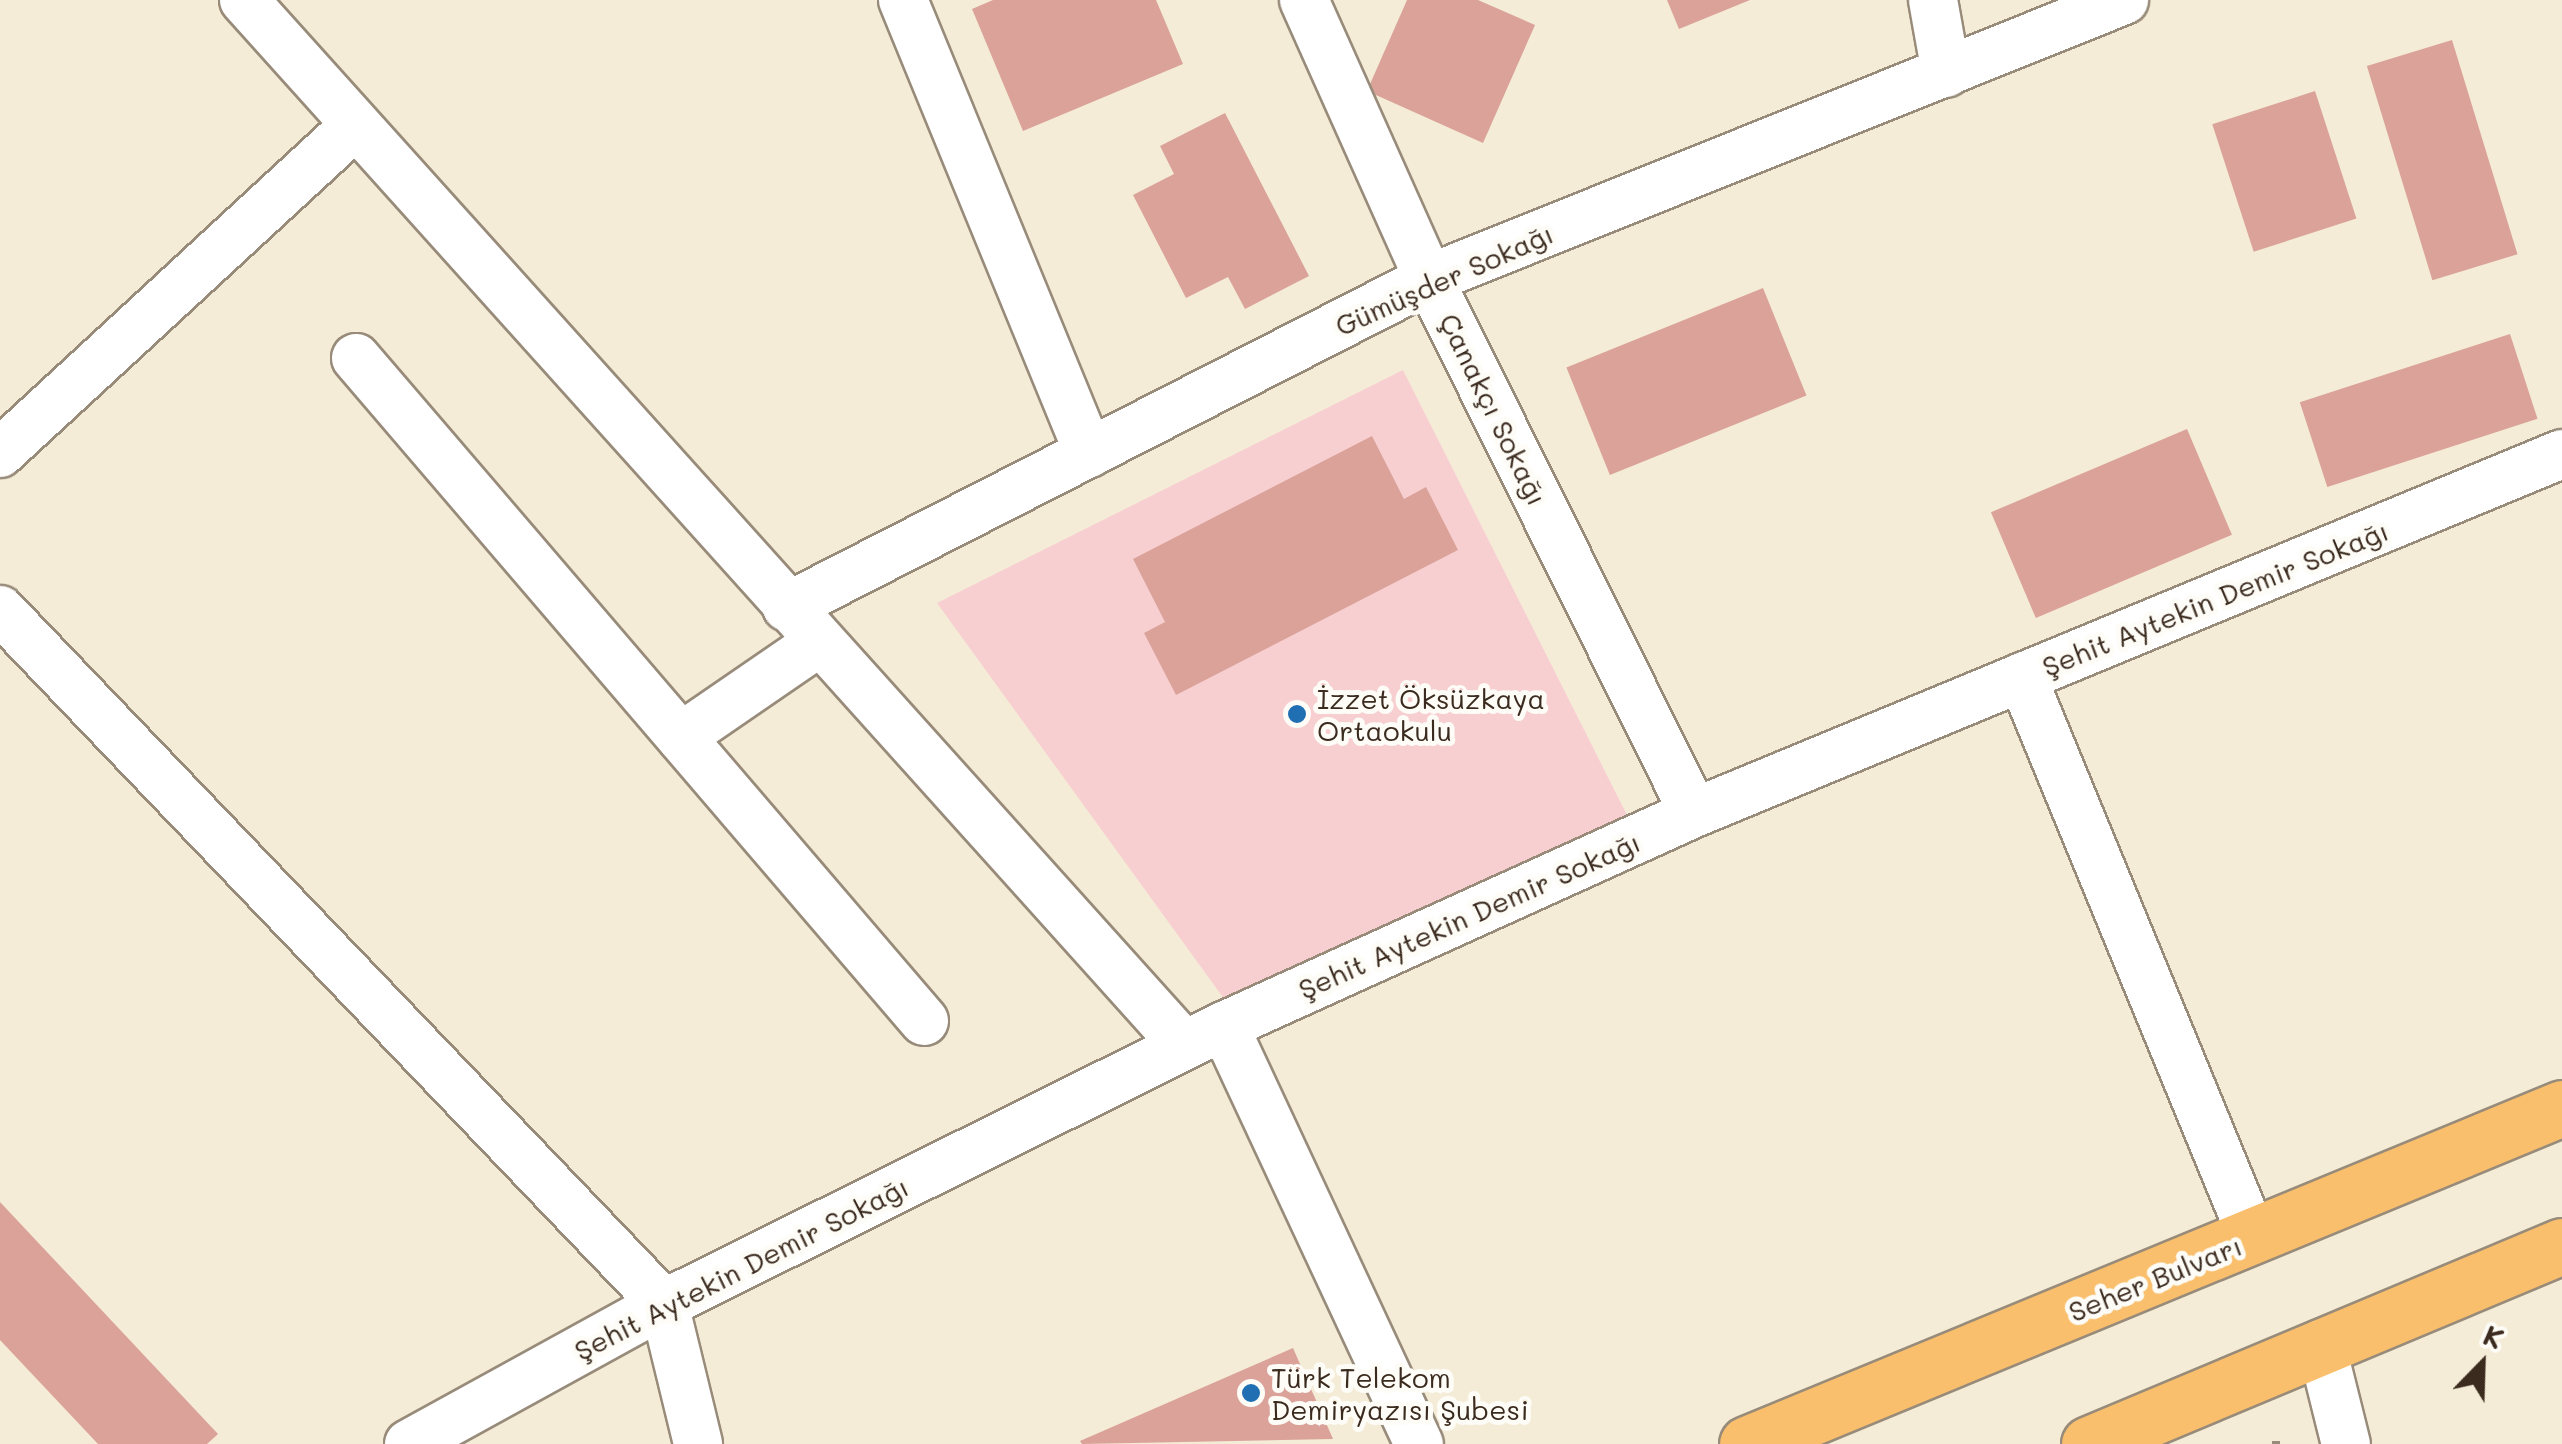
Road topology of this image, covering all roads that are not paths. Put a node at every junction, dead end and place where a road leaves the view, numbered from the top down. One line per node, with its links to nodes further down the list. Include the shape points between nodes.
1 (244, 0): 7 (street)
2 (904, 0): 11 (street)
3 (1304, 0): 8 (street, Çanakçı Sokağı)
4 (1934, 0): 6 (street)
5 (2124, 0): 6 (street, Gümüşder Sokağı)
6 (1946, 73): 8 (street, Gümüşder Sokağı)
7 (353, 127): 10 (street); 13 (street)
8 (1429, 279): 11 (street, Gümüşder Sokağı); 18 (street, Çanakçı Sokağı)
9 (356, 358): 17 (street)
10 (0, 453)
11 (1089, 453): 13 (street, Gümüşder Sokağı)
12 (2562, 454): 16 (street, Şehit Aytekin Demir Sokağı)
13 (787, 607): 15 (street)
14 (0, 610): 24 (street)
15 (819, 642): 17 (street); 20 (street)
16 (2022, 677): 18 (street, Şehit Aytekin Demir Sokağı); 22 (street)
17 (680, 737): 19 (street)
18 (1694, 813): 20 (street, Şehit Aytekin Demir Sokağı)
19 (924, 1021)
20 (1204, 1036): 24 (street, Şehit Aytekin Demir Sokağı); 28 (street)
21 (2562, 1108): 22 (main road, Seher Bulvarı)
22 (2253, 1238): 29 (main road, Seher Bulvarı)
23 (2562, 1246): 25 (main road)
24 (664, 1304): 26 (street, Şehit Aytekin Demir Sokağı); 27 (street)
25 (2321, 1344): 30 (main road); 31 (street)
26 (409, 1444)
27 (698, 1444)
28 (1419, 1444)
29 (1747, 1444)
30 (2089, 1444)
31 (2346, 1444)

